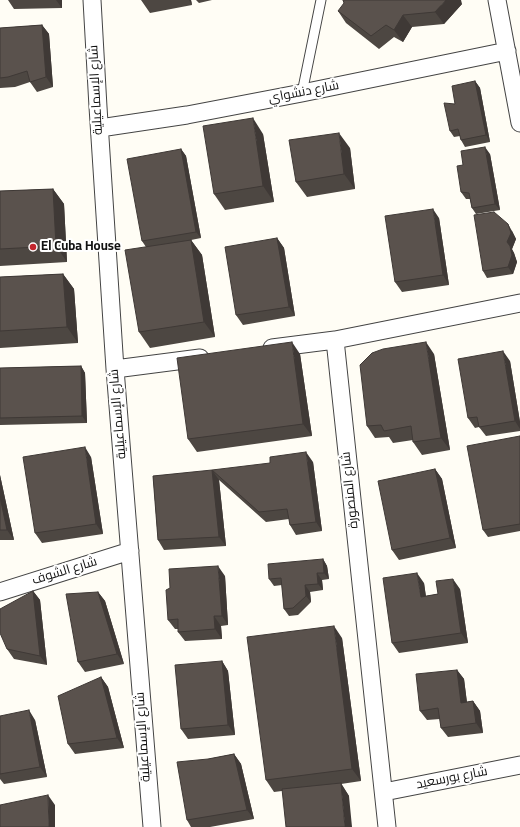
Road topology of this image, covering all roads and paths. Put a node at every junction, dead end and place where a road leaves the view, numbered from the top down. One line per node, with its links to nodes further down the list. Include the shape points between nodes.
1 (92, 0): 7 (street, شارع الإسماعيلية)
2 (321, 0): 5 (lane)
3 (497, 0): 4 (street)
4 (507, 51): 5 (street, شارع دنشواي); 6 (street)
5 (302, 93): 7 (street, شارع دنشواي)
6 (520, 123)
7 (100, 128): 12 (street, شارع الإسماعيلية)
8 (520, 303): 9 (street)
9 (335, 340): 10 (street); 16 (street, شارع المنصورة)
10 (256, 350)
11 (217, 355): 12 (street)
12 (115, 368): 13 (street, شارع الإسماعيلية)
13 (130, 551): 14 (street, شارع الشوف); 17 (street, شارع الإسماعيلية)
14 (0, 592)
15 (520, 765): 16 (street, شارع بورسعيد)
16 (384, 792): 18 (street, شارع المنصورة)
17 (152, 827)
18 (387, 827)

